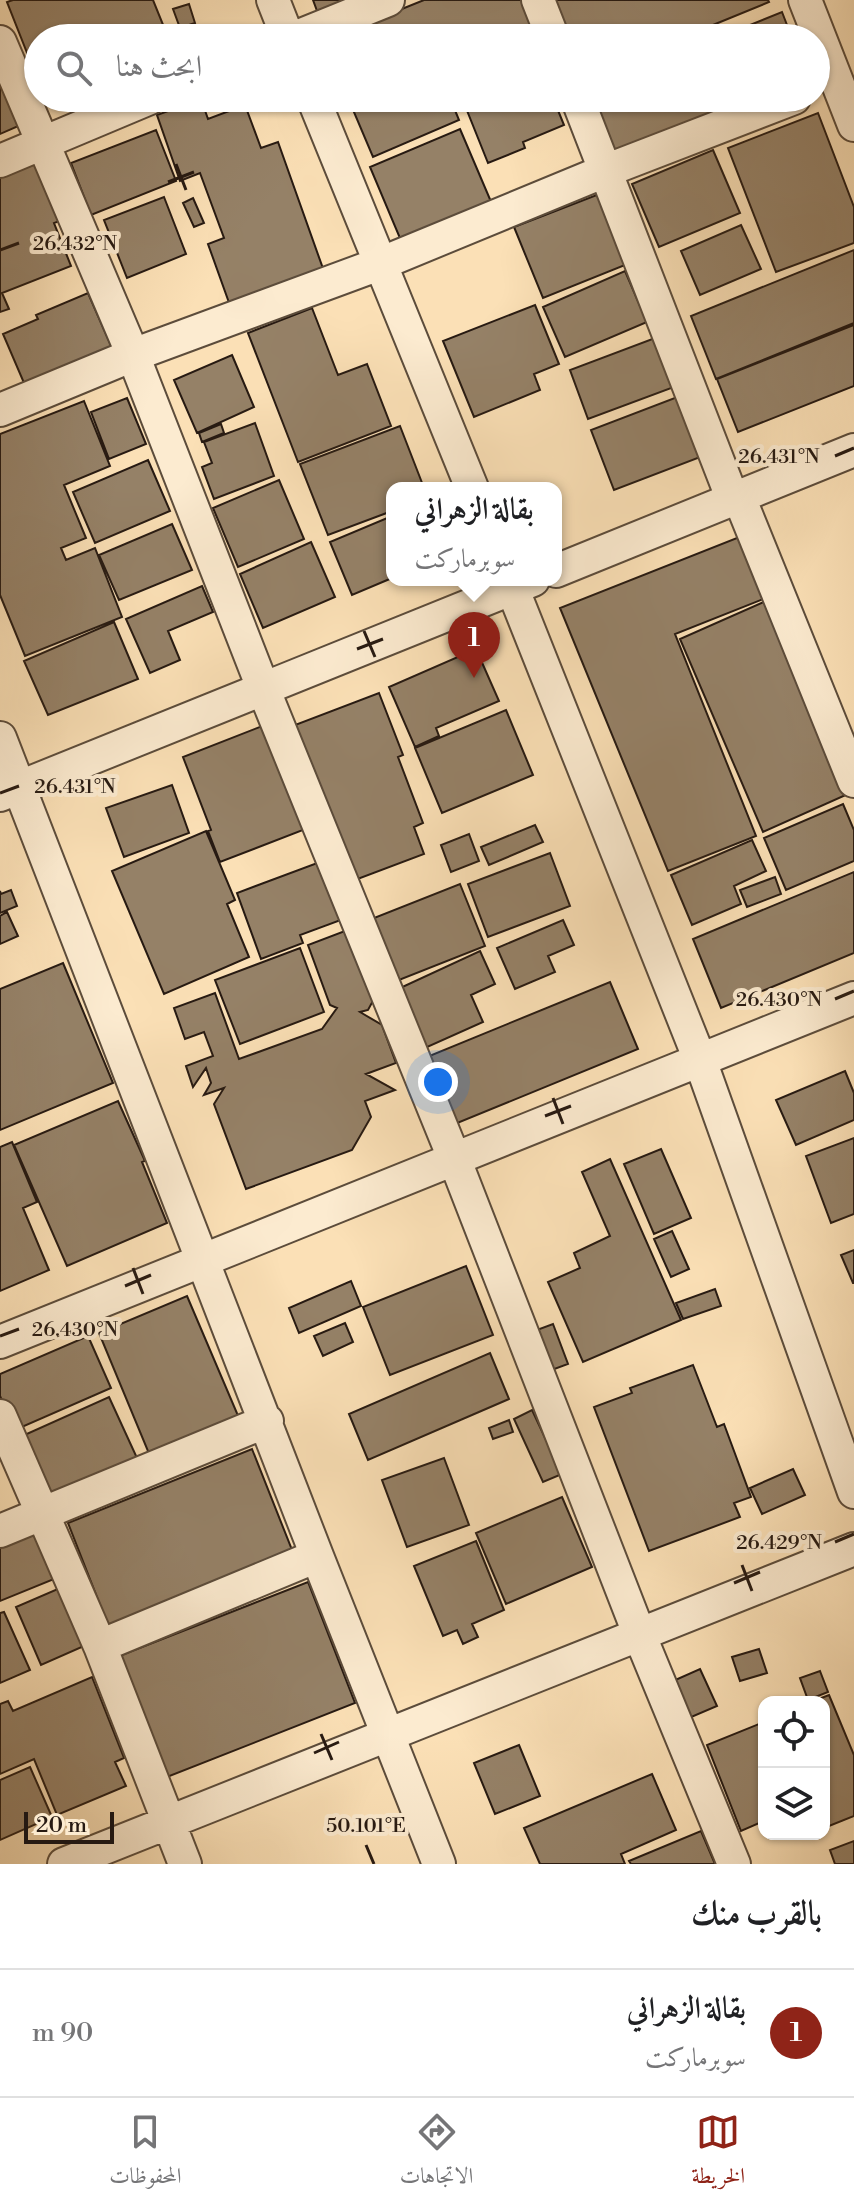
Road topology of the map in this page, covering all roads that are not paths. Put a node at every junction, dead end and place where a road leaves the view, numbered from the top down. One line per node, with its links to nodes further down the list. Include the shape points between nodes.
1 (273, 0): 5 (street)
2 (388, 0): 6 (street)
3 (538, 0): 7 (street)
4 (805, 0): 8 (street)
5 (284, 24)
6 (327, 24)
7 (547, 24)
8 (811, 24)
9 (0, 42): 11 (street)
10 (830, 92): 17 (street)
11 (24, 100)
12 (29, 112): 18 (street)
13 (116, 112): 18 (street)
14 (319, 112): 21 (street)
15 (582, 112): 20 (street)
16 (758, 112): 20 (street)
17 (854, 125)
18 (42, 143): 19 (street); 22 (street)
19 (0, 161)
20 (605, 171): 21 (street); 26 (street)
21 (382, 263): 22 (street); 25 (street)
22 (133, 355): 23 (street); 30 (street)
23 (0, 410)
24 (854, 450): 26 (street)
25 (470, 482)
26 (736, 498): 27 (street); 32 (street)
27 (562, 569)
28 (511, 586): 30 (street)
29 (519, 586): 35 (street)
30 (263, 688): 33 (street); 36 (street)
31 (0, 738): 33 (street)
32 (854, 781)
33 (10, 791): 37 (street)
34 (854, 998): 35 (street)
35 (700, 1060): 36 (street); 41 (street)
36 (454, 1158): 37 (street); 46 (street)
37 (204, 1260): 38 (street); 40 (street)
38 (0, 1342)
39 (0, 1416): 42 (street)
40 (267, 1421): 42 (street); 45 (street)
41 (854, 1492)
42 (42, 1514): 43 (street); 47 (street)
43 (0, 1531)
44 (854, 1549): 46 (street)
45 (317, 1556): 47 (street); 48 (street)
46 (640, 1636): 48 (street); 53 (street)
47 (100, 1646): 49 (street)
48 (387, 1737): 49 (street); 52 (street)
49 (168, 1821): 50 (street); 51 (street)
50 (64, 1864)
51 (185, 1864)
52 (439, 1864)
53 (734, 1864)

